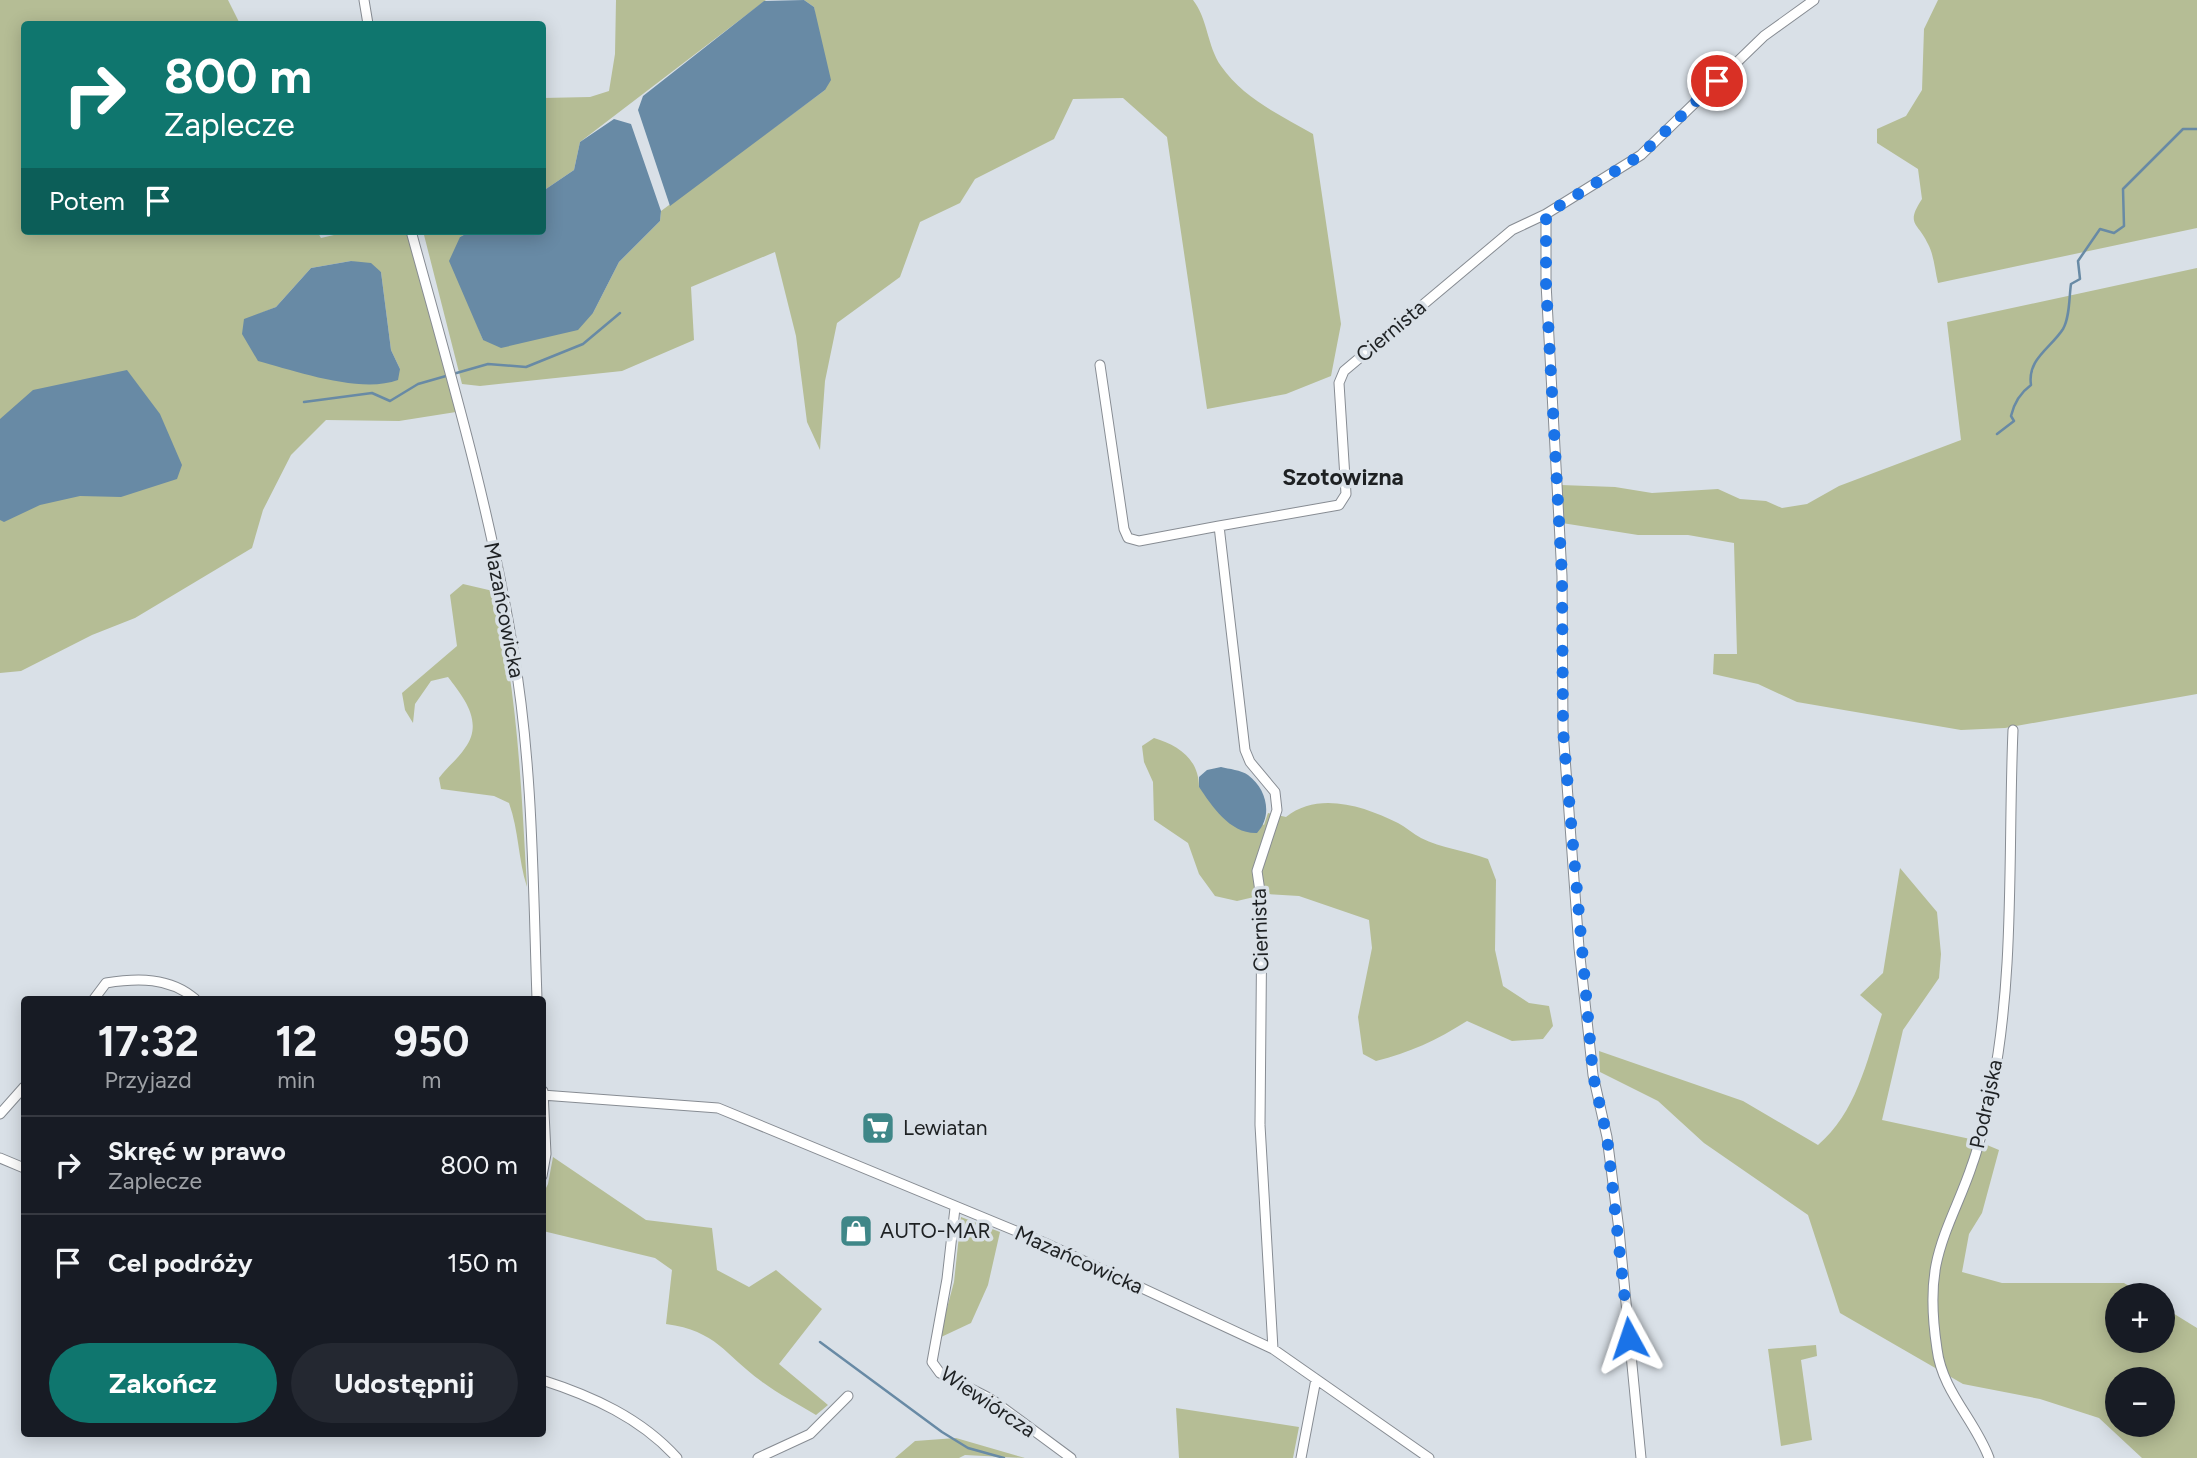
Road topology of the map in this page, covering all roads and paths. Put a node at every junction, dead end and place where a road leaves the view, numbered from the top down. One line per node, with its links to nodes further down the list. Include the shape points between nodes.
1 (365, 0): 3 (street)
2 (1814, 0): 4 (street, via 1764,36 1641,155)
3 (368, 21)
4 (1546, 214): 7 (street, Ciernista, via 1512,230 1344,371 1339,383 1346,494 1339,505); 27 (street, via 1562,576 1563,730 1575,894 1593,1075 1607,1137 1619,1230)
5 (412, 235): 11 (street, Mazańcowicka, via 464,424 514,650 523,722)
6 (1100, 365): 7 (street, Ciernista, via 1128,538 1139,541)
7 (1219, 526): 18 (street, Ciernista, via 1245,750 1275,792 1277,810 1257,870 1262,905 1260,1125)
8 (2013, 730): 28 (street, Podrajska, via 2004,983 1992,1088 1973,1164 1943,1237 1936,1267 1937,1352 1947,1383)
9 (96, 996): 10 (street, via 106,983 135,979 172,985)
10 (190, 996)
11 (537, 996)
12 (21, 1090): 14 (street)
13 (546, 1094): 17 (street, Mazańcowicka, via 718,1108)
14 (0, 1114)
15 (0, 1158): 16 (street)
16 (21, 1167)
17 (955, 1208): 18 (street, Mazańcowicka, via 1045,1243); 24 (street, Wiewiórcza, via 932,1362 940,1373 991,1399)
18 (1273, 1349): 19 (street, Mazańcowicka)
19 (1316, 1379): 25 (street); 26 (street, Mazańcowicka)
20 (546, 1382): 22 (street, via 610,1407)
21 (848, 1396): 23 (street, via 810,1434)
22 (677, 1458)
23 (758, 1458)
24 (1071, 1458)
25 (1301, 1458)
26 (1429, 1458)
27 (1641, 1458)
28 (1989, 1458)

